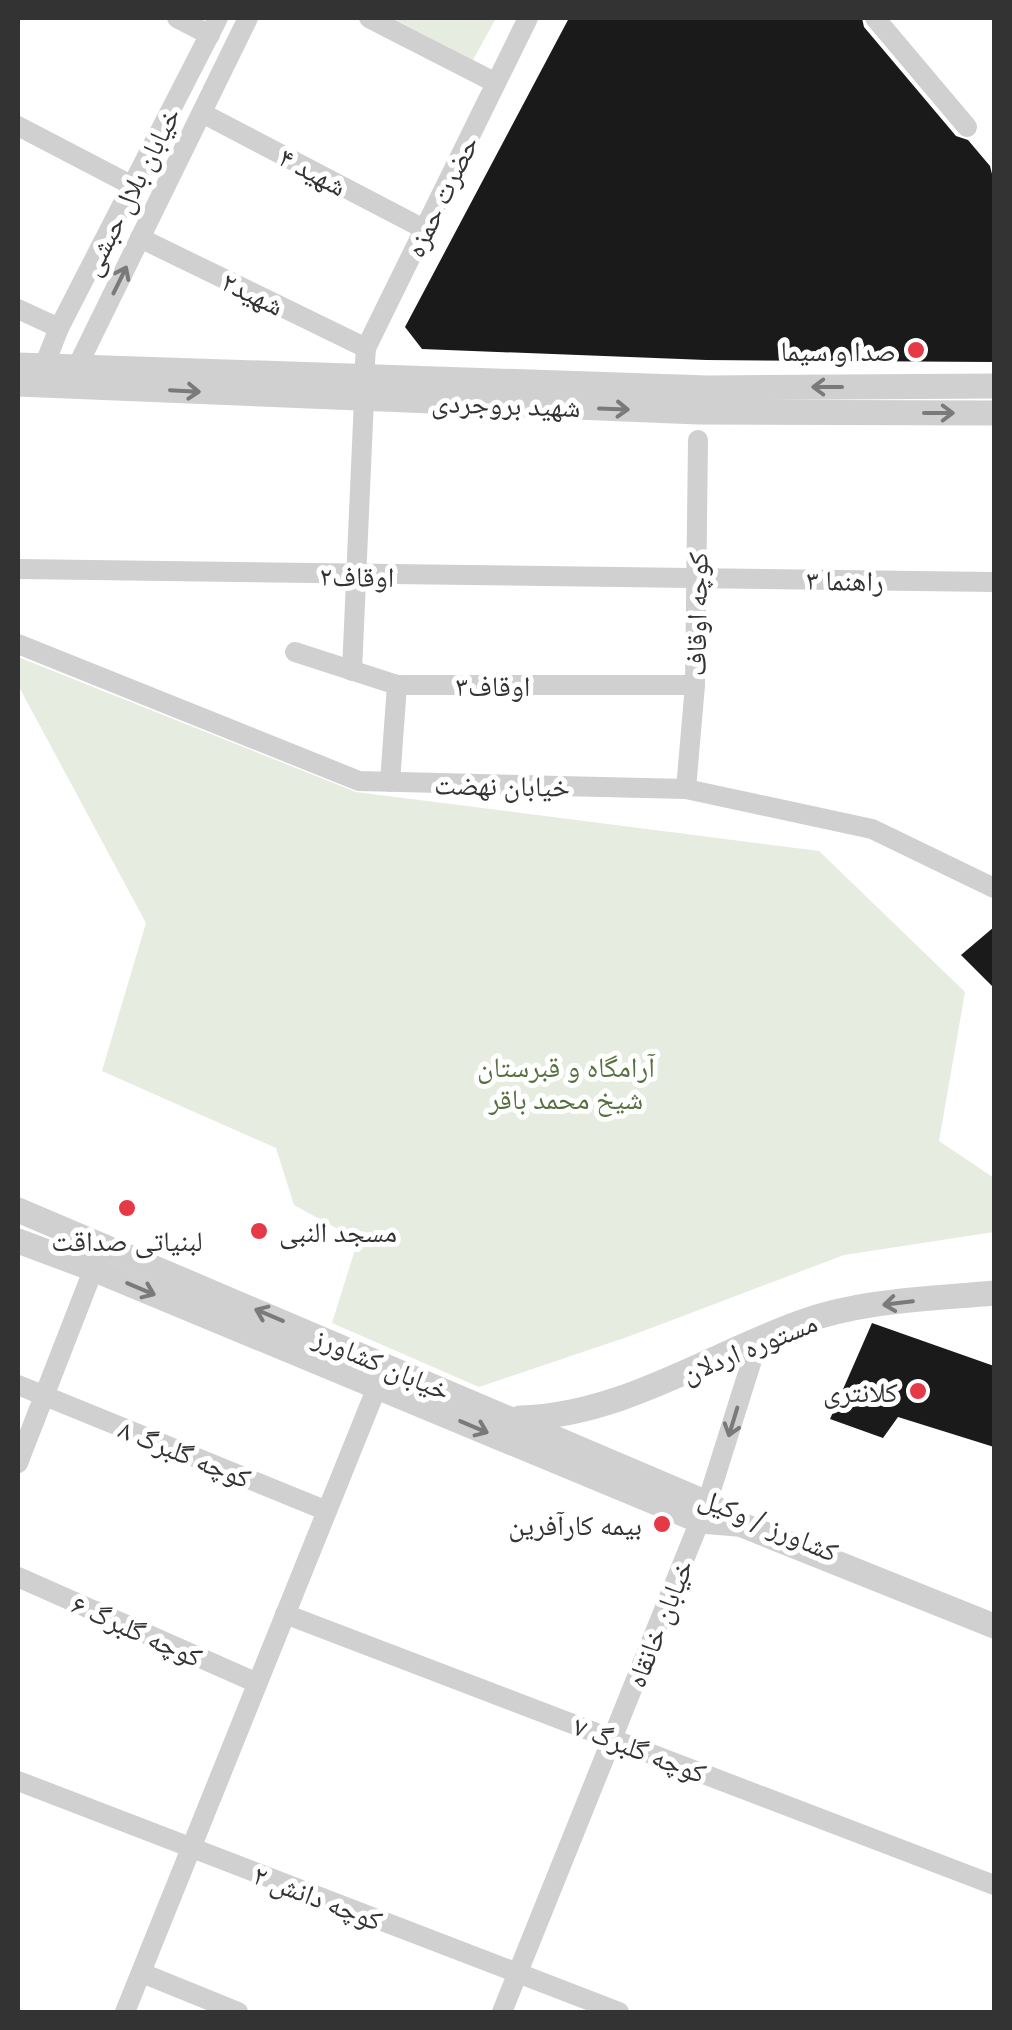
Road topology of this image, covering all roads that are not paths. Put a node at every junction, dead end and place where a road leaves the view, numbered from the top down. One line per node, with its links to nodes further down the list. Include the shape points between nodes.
1 (177, 18): 6 (street)
2 (248, 18): 8 (street, خیابان بلال حبشی)
3 (370, 18): 7 (street)
4 (528, 18): 7 (street, حضرت حمزه)
5 (875, 18): 10 (street)
6 (214, 26): 11 (street, خیابان بلال حبشی)
7 (496, 83): 12 (street, حضرت حمزه)
8 (202, 113): 12 (street, شهید ۴); 13 (street, خیابان بلال حبشی)
9 (18, 126): 11 (street)
10 (967, 127)
11 (133, 186): 15 (street, خیابان بلال حبشی)
12 (424, 229): 16 (street, حضرت حمزه)
13 (140, 238): 16 (street, شهید۲); 19 (street, خیابان بلال حبشی, one-way to 13)
14 (18, 309): 15 (street)
15 (59, 328): 18 (street, خیابان بلال حبشی)
16 (366, 348): 22 (street, حضرت حمزه)
17 (18, 364): 18 (street, شهید بروجردی)
18 (44, 366): 19 (street, شهید بروجردی)
19 (77, 367): 22 (street, شهید بروجردی)
20 (18, 384): 22 (street, شهید بروجردی, one-way to 22)
21 (994, 386): 22 (street, شهید بروجردی, one-way to 22)
22 (364, 388): 23 (street, شهید بروجردی, one-way to 23, via 698,412); 26 (street, حضرت حمزه)
23 (994, 413)
24 (698, 440): 27 (street, کوچه اوقاف)
25 (18, 570): 26 (street, اوقاف۲)
26 (356, 576): 27 (street, اوقاف۲); 31 (street, حضرت حمزه)
27 (696, 579): 28 (street, راهنما ۳); 33 (street, کوچه اوقاف)
28 (994, 582)
29 (18, 644): 34 (street, خیابان نهضت, via 359,782)
30 (295, 652): 31 (street, اوقاف۳)
31 (352, 671): 32 (street, اوقاف۳)
32 (397, 685): 33 (street, اوقاف۳); 34 (street)
33 (695, 685): 35 (street, کوچه اوقاف)
34 (390, 782): 35 (street, خیابان نهضت)
35 (686, 789): 36 (street, خیابان نهضت, via 872,829)
36 (994, 888)
37 (18, 1210): 39 (street, خیابان کشاورز)
38 (18, 1241): 40 (street, خیابان کشاورز)
39 (103, 1244): 40 (street); 46 (street, خیابان کشاورز, one-way to 39)
40 (93, 1269): 44 (street, خیابان کشاورز, one-way to 44); 45 (street)
41 (994, 1292): 42 (street, مستوره اردلان, one-way to 42, via 846,1310)
42 (758, 1340): 47 (street, مستوره اردلان, via 634,1394); 49 (street, خیابان خانقاه, one-way to 49)
43 (18, 1385): 45 (street, کوچه گلبرگ ۸)
44 (378, 1387): 49 (street, خیابان کشاورز, one-way to 49); 50 (street)
45 (44, 1396): 48 (street); 50 (street, کوچه گلبرگ ۸)
46 (508, 1418): 47 (street, مستوره اردلان); 49 (street, خیابان کشاورز)
47 (550, 1418): 49 (street, کشاورز / وکیل)
48 (18, 1463)
49 (706, 1507): 53 (street, کشاورز / وکیل); 54 (street, خیابان کشاورز); 56 (street, خیابان خانقاه)
50 (327, 1511): 52 (street)
51 (18, 1577): 55 (street, کوچه گلبرگ ۶)
52 (285, 1614): 55 (street); 56 (street, کوچه گلبرگ ۷)
53 (994, 1618)
54 (994, 1626)
55 (257, 1683): 58 (street)
56 (612, 1739): 59 (street, کوچه گلبرگ ۷); 61 (street, خیابان خانقاه)
57 (18, 1781): 58 (street, کوچه دانش ۲)
58 (190, 1847): 60 (street); 61 (street, کوچه دانش ۲)
59 (994, 1885)
60 (142, 1973): 62 (street); 63 (street)
61 (518, 1974): 64 (street, خیابان خانقاه); 65 (street, کوچه دانش ۲)
62 (125, 2012)
63 (238, 2012)
64 (502, 2012)
65 (619, 2012)

